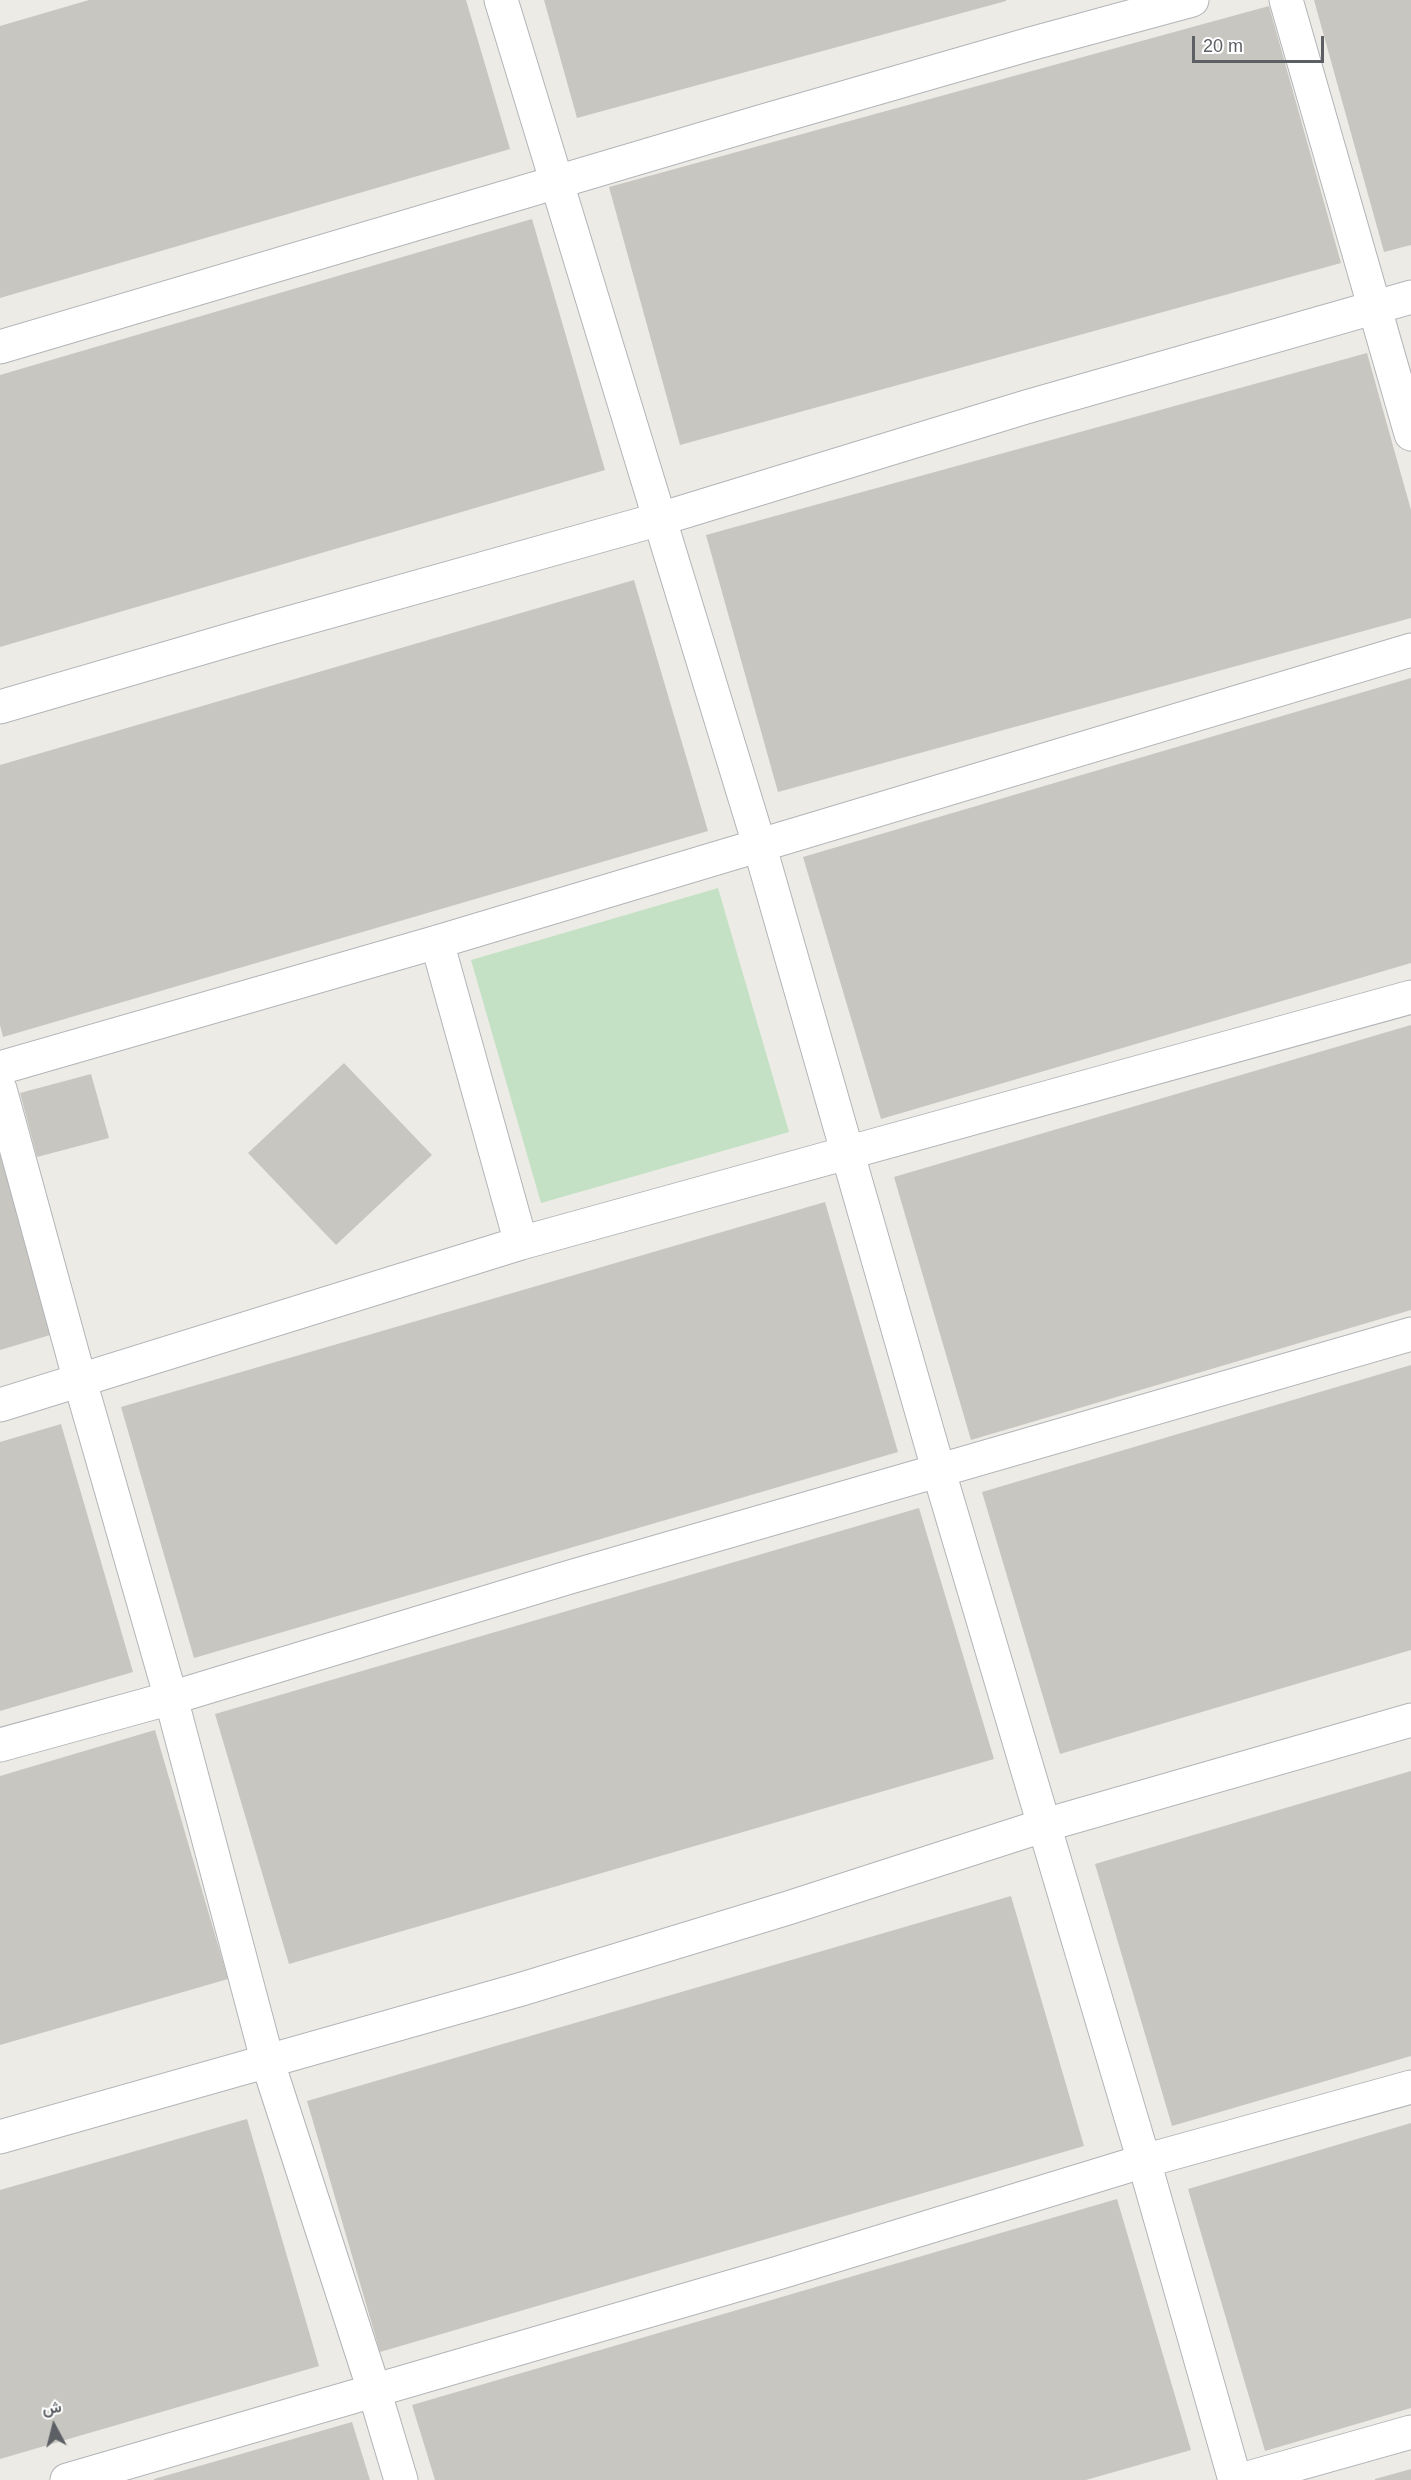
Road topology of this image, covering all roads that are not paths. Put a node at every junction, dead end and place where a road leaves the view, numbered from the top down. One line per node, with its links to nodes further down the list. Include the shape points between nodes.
1 (501, 0): 4 (street)
2 (1192, 0): 4 (street)
3 (1286, 0): 6 (street)
4 (556, 184): 7 (street); 9 (street)
5 (1411, 297): 6 (street)
6 (1375, 307): 8 (street); 9 (street, via 1026,407)
7 (0, 347)
8 (1411, 434)
9 (660, 519): 11 (street); 12 (street)
10 (1411, 650): 12 (street)
11 (0, 708)
12 (759, 844): 13 (street); 17 (street)
13 (437, 942): 15 (street); 18 (street)
14 (1411, 997): 17 (street)
15 (0, 1068)
16 (0, 1089): 20 (street)
17 (849, 1154): 18 (street); 22 (street)
18 (521, 1243): 20 (street)
19 (1411, 1334): 22 (street)
20 (80, 1381): 21 (street); 23 (street)
21 (0, 1405)
22 (939, 1472): 23 (street, via 570,1577); 26 (street)
23 (171, 1698): 25 (street); 27 (street)
24 (1411, 1720): 26 (street)
25 (0, 1745)
26 (1045, 1825): 27 (street, via 777,1912); 30 (street)
27 (268, 2063): 29 (street); 31 (street)
28 (1411, 2086): 30 (street)
29 (0, 2137)
30 (1144, 2161): 31 (street, via 778,2273); 35 (street)
31 (374, 2390): 33 (street); 34 (street)
32 (1411, 2432): 36 (street)
33 (67, 2480)
34 (401, 2480)
35 (1235, 2480)
36 (1241, 2480)

